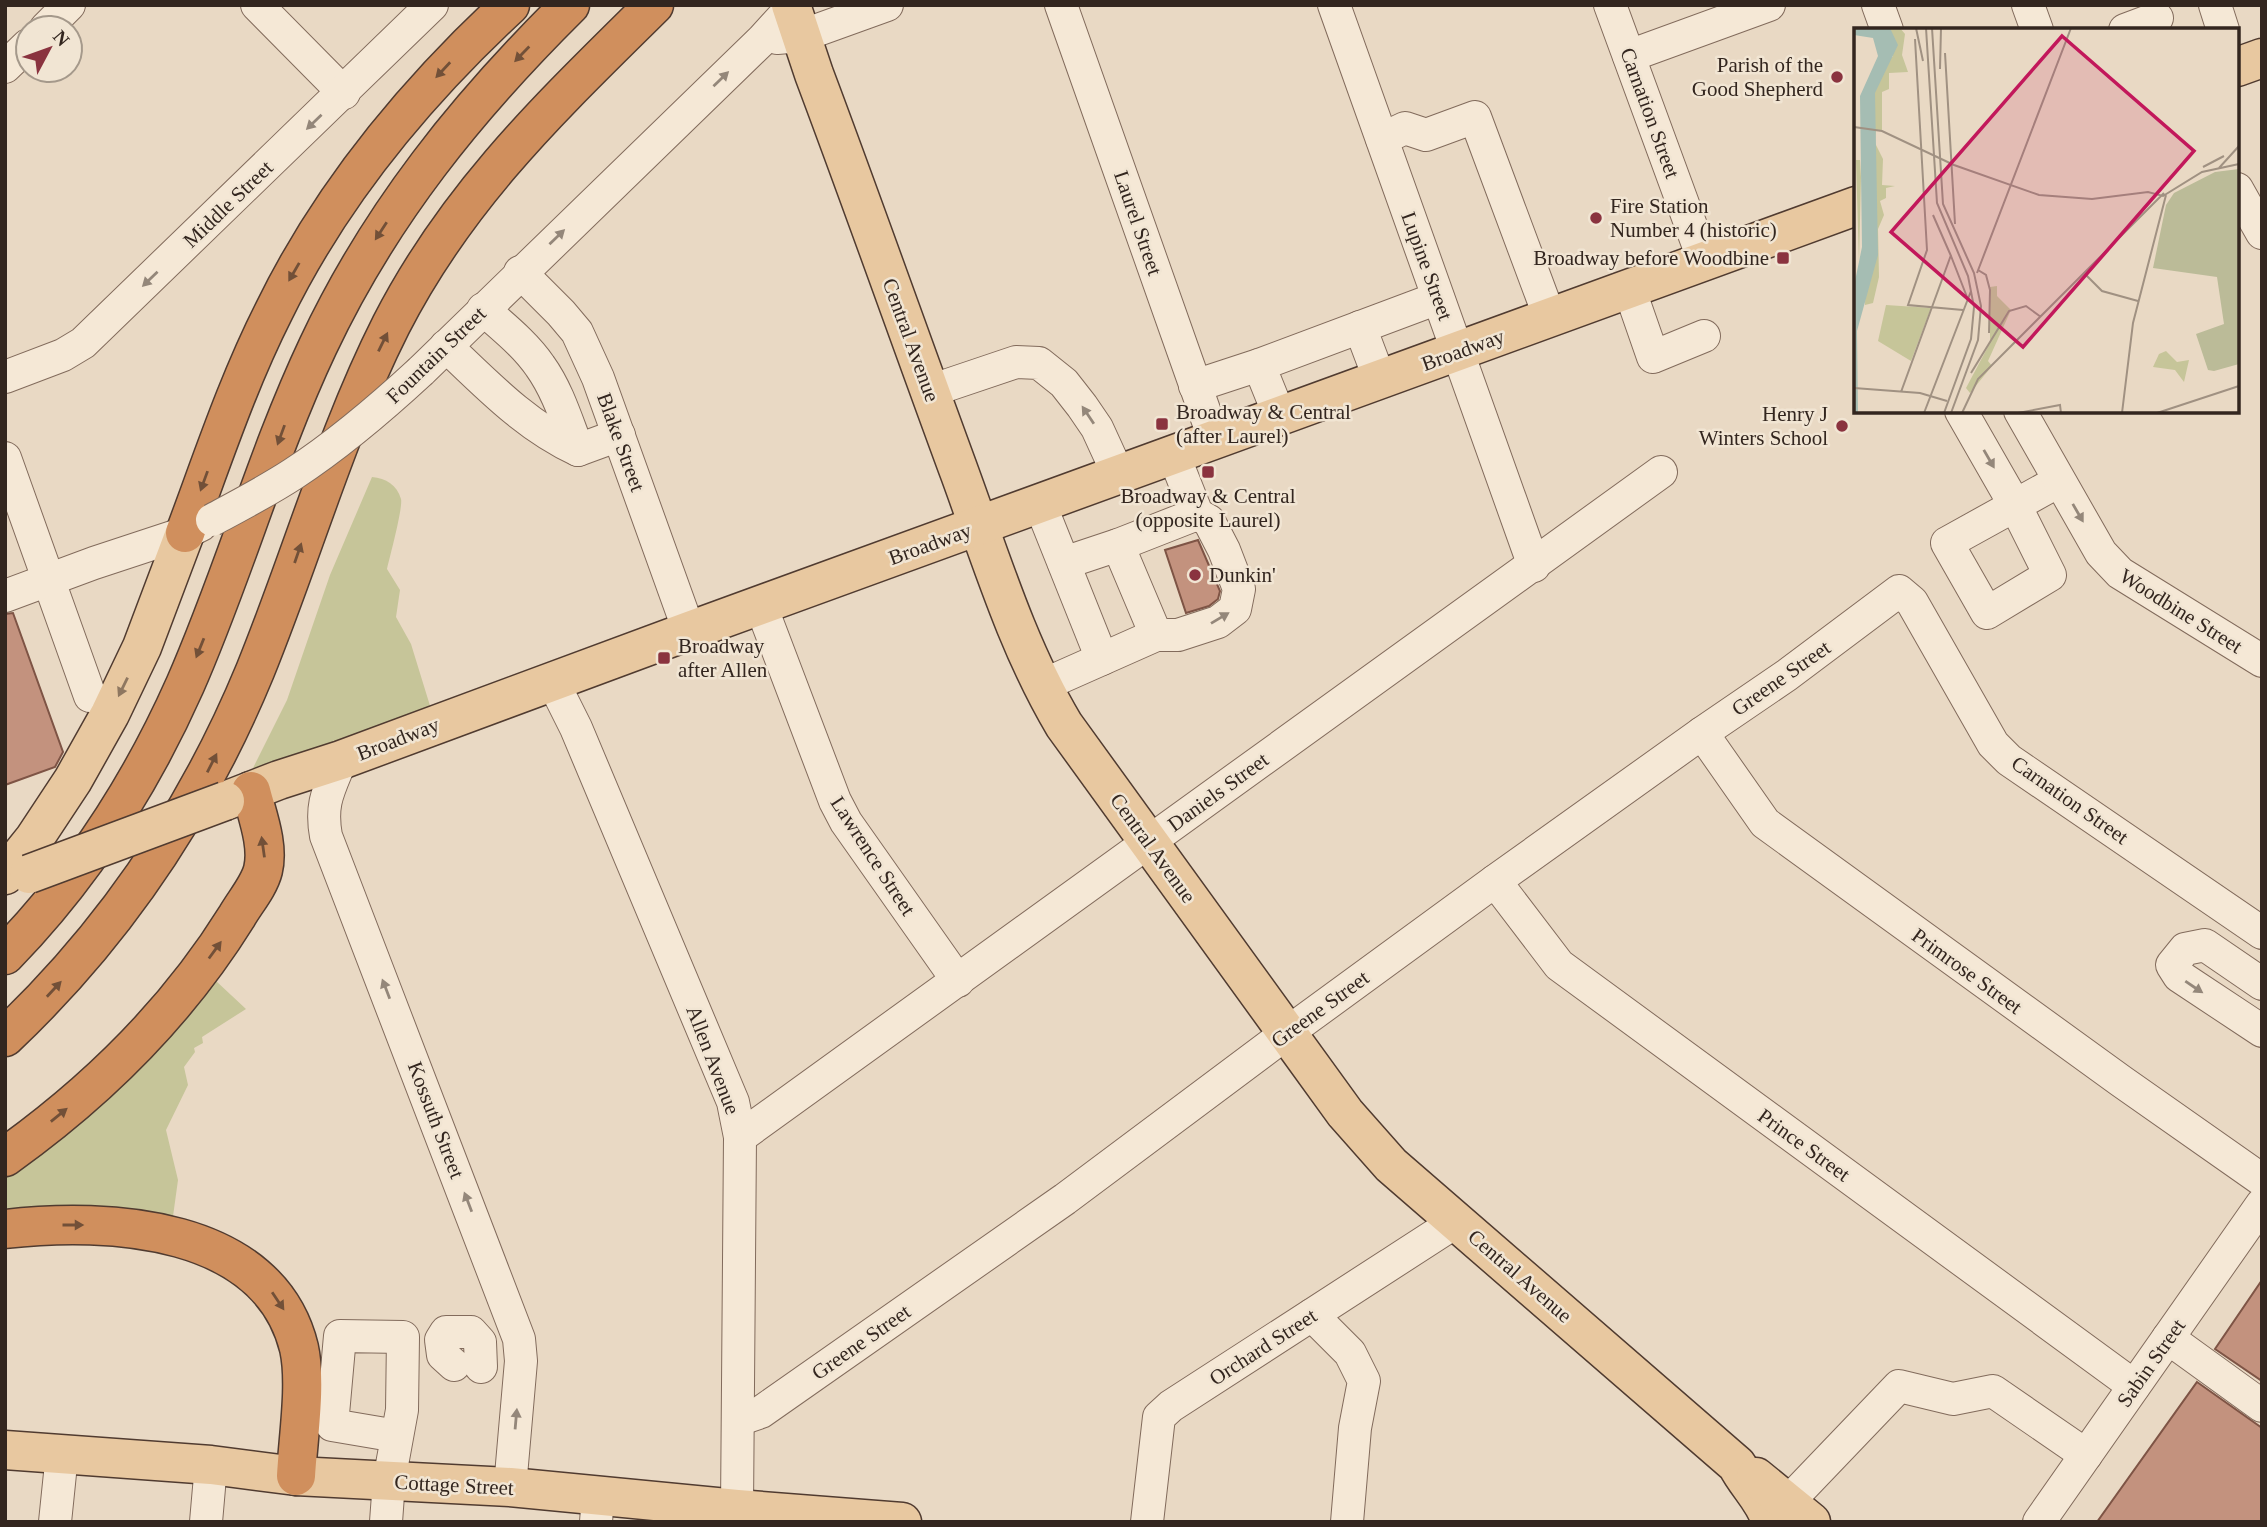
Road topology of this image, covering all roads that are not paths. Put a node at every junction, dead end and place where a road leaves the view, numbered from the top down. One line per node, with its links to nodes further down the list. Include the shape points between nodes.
1 (257, 5): 23 (street)
2 (432, 5): 23 (street, Middle Street)
3 (510, 5): 56 (highway, one-way to 56, via 405,113 317,234 261,337 238,391)
4 (570, 5): 79 (highway, one-way to 79, via 450,135 357,271 302,382 167,723 83,862)
5 (654, 5): 84 (highway, one-way to 5, via 111,922 161,852 203,780 255,671 358,397 392,323 435,251 509,152)
6 (887, 5): 14 (street)
7 (1061, 5): 41 (street, Laurel Street)
8 (1334, 5): 24 (street, Lupine Street)
9 (1610, 5): 20 (street, Carnation Street)
10 (1769, 5): 20 (street)
11 (1878, 5): 16 (street)
12 (2028, 5): 17 (street)
13 (2215, 5): 19 (street)
14 (794, 13): 29 (street, Fountain Street, one-way to 14); 42 (main road, Central Avenue)
15 (2157, 18): 18 (street)
16 (1886, 28)
17 (2036, 28)
18 (2130, 28)
19 (2222, 28)
20 (1629, 56): 28 (street, Carnation Street)
21 (2262, 58): 22 (main road)
22 (2239, 66)
23 (344, 93): 39 (street, Middle Street, one-way to 39, via 83,343)
24 (1382, 139): 31 (street, Lupine Street); 33 (street, via 1405,128 1426,135 1475,117)
25 (2239, 193): 27 (street)
26 (1854, 207): 28 (main road, Broadway)
27 (2262, 233)
28 (1704, 261): 30 (main road, Broadway)
29 (520, 272): 32 (street, Fountain Street); 46 (street, Blake Street, via 577,332)
30 (1629, 288): 33 (main road, Broadway); 35 (street, via 1653,357)
31 (1438, 298): 34 (street); 37 (street, Lupine Street)
32 (483, 309): 36 (street, Fountain Street); 48 (street, via 541,367)
33 (1550, 318): 37 (main road, Broadway)
34 (1360, 327): 38 (street); 40 (street)
35 (1704, 335)
36 (446, 346): 48 (street, via 510,407); 56 (street, Fountain Street, bridge, via 327,450 281,482)
37 (1458, 352): 40 (main road, Broadway); 60 (street, Lupine Street)
38 (1259, 365): 41 (street); 45 (street)
39 (5, 377)
40 (1380, 380): 45 (main road, Broadway)
41 (1195, 386): 47 (street, Laurel Street)
42 (930, 391): 52 (street, one-way to 42, via 1082,406 1064,383 1039,363 1016,362); 57 (main road, Central Avenue)
43 (1962, 413): 53 (street, one-way to 53, via 2016,507)
44 (2021, 413): 53 (street, Woodbine Street)
45 (1280, 417): 47 (main road, Broadway)
46 (619, 435): 48 (street); 65 (street, Blake Street)
47 (1215, 441): 49 (main road, Broadway)
48 (578, 450)
49 (1174, 456): 52 (main road, Broadway); 55 (street)
50 (5, 457): 61 (street)
51 (1661, 472): 60 (street, Daniels Street)
52 (1119, 476): 54 (main road, Broadway)
53 (2059, 481): 68 (street, Woodbine Street, one-way to 68, via 2101,553 2120,573)
54 (1040, 504): 57 (main road, Broadway); 59 (street)
55 (1197, 514): 58 (street); 66 (street, one-way to 55, via 1178,635 1218,622 1235,608 1239,589 1224,550 1209,521)
56 (199, 526): 61 (street, Fountain Street); 76 (main road, one-way to 76, via 110,714)
57 (979, 526): 64 (main road, Broadway); 70 (main road, Central Avenue)
58 (1118, 545): 59 (street); 66 (street)
59 (1064, 563): 67 (street)
60 (1534, 566): 75 (street, Daniels Street)
61 (47, 580): 63 (street, Fountain Street); 71 (street)
62 (1899, 592): 72 (street, Greene Street); 78 (street, Carnation Street, via 1912,602 1993,744 2009,760)
63 (5, 596)
64 (761, 606): 65 (main road, Broadway); 80 (street, Lawrence Street, via 840,812)
65 (690, 631): 69 (main road, Broadway)
66 (1156, 635): 67 (street)
67 (1102, 659): 70 (street)
68 (2262, 661)
69 (553, 682): 73 (main road, Broadway); 85 (street, Allen Avenue, via 733,1102)
70 (1041, 686): 75 (main road, Central Avenue)
71 (90, 695)
72 (1702, 733): 77 (street, Greene Street); 87 (street, Primrose Street, via 1765,823)
73 (341, 760): 74 (main road, Broadway); 94 (street, Kossuth Street, one-way to 73, via 516,1327 326,836 322,815)
74 (238, 796): 76 (main road, Broadway, bridge); 86 (highway, one-way to 74, via 115,1065 222,941 262,873 263,847)
75 (1149, 842): 80 (street, Daniels Street); 83 (main road, Central Avenue)
76 (13, 877)
77 (1495, 881): 83 (street, Greene Street); 95 (street, Prince Street, via 1559,965)
78 (2262, 933)
79 (5, 955)
80 (958, 981): 85 (street, Daniels Street)
81 (2262, 984): 82 (street, one-way to 82, via 2205,944 2185,949 2172,965 2179,976)
82 (2262, 1031)
83 (1287, 1033): 89 (main road, Central Avenue, via 1367,1140); 97 (street, Greene Street, via 1065,1199 761,1412)
84 (5, 1037)
85 (740, 1137): 97 (street, Allen Avenue)
86 (5, 1157)
87 (2262, 1180)
88 (2262, 1204): 92 (street, Sabin Street)
89 (1457, 1221): 91 (street, Orchard Street); 108 (main road, Central Avenue, via 1737,1465 1769,1511)
90 (5, 1229): 103 (highway, one-way to 103, via 86,1225 151,1232 225,1254 261,1279 291,1322 299,1351 302,1376)
91 (1312, 1315): 114 (street, Orchard Street, via 1159,1417); 115 (street, via 1350,1353 1364,1381 1355,1428)
92 (2168, 1338): 95 (street, Sabin Street); 96 (street)
93 (469, 1366): 94 (street)
94 (520, 1370): 105 (street, Kossuth Street, one-way to 94)
95 (2134, 1386): 101 (street, Sabin Street)
96 (2262, 1406)
97 (738, 1420): 107 (street, Allen Avenue)
98 (397, 1436): 104 (street)
99 (5, 1450): 100 (main road, Cottage Street)
100 (62, 1454): 102 (main road, Cottage Street); 110 (street)
101 (2086, 1455): 108 (street, via 1993,1391 1953,1399 1899,1386); 116 (street, Sabin Street)
102 (211, 1465): 103 (main road, Cottage Street); 111 (street)
103 (296, 1476): 104 (main road, Cottage Street)
104 (389, 1481): 105 (main road, Cottage Street); 112 (street)
105 (510, 1488): 106 (main road, Cottage Street)
106 (597, 1509): 107 (main road, Cottage Street)
107 (737, 1509): 109 (main road, Cottage Street)
108 (1790, 1515)
109 (834, 1519): 113 (main road, Cottage Street)
110 (55, 1522)
111 (206, 1522)
112 (386, 1522)
113 (902, 1522)
114 (1147, 1522)
115 (1348, 1522)
116 (2039, 1522)

